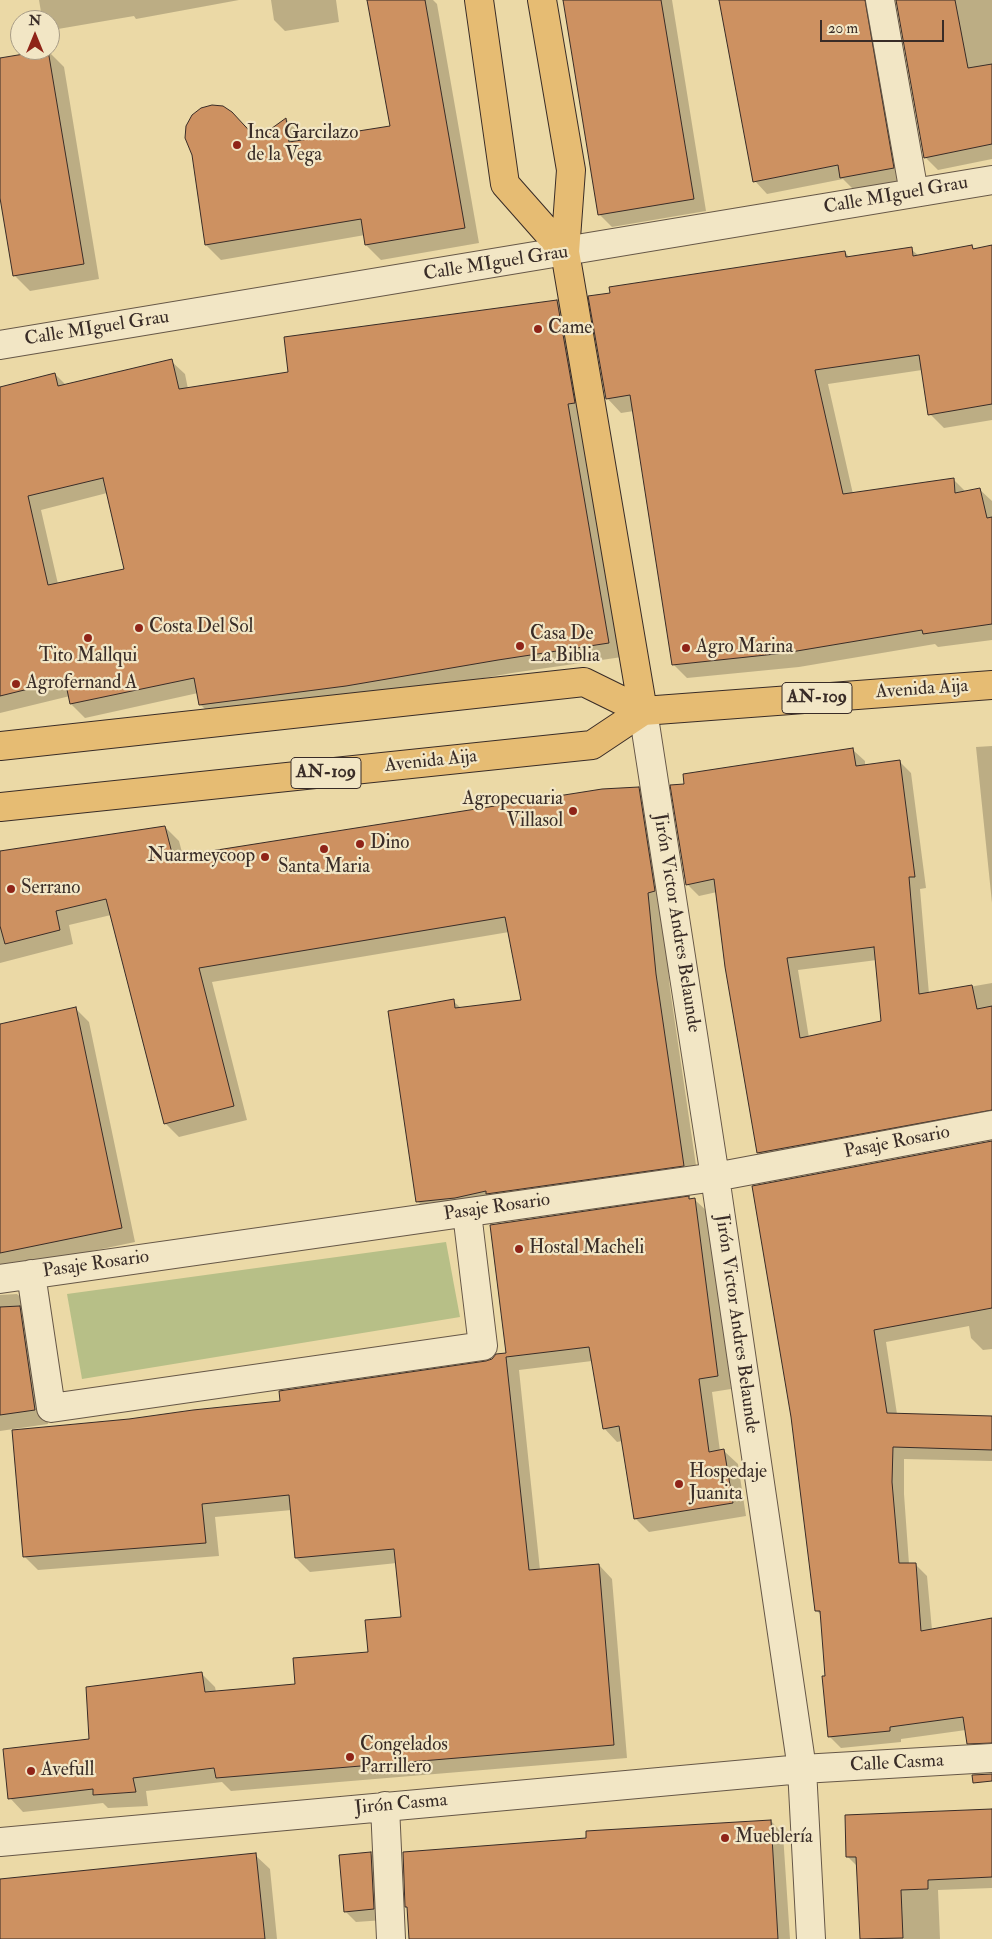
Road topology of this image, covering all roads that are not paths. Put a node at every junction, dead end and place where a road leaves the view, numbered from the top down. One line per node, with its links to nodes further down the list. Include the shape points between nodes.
1 (479, 0): 6 (main road, via 505,184)
2 (542, 0): 6 (main road, via 571,170)
3 (880, 0): 5 (street)
4 (992, 180): 5 (street, Calle MIguel Grau)
5 (914, 193): 6 (street, Calle MIguel Grau)
6 (565, 252): 7 (street, Calle MIguel Grau); 9 (main road)
7 (0, 345)
8 (992, 686): 9 (main road, Avenida Aija / AN-109)
9 (643, 710): 10 (main road, Avenida Aija / AN-109, via 584,682); 11 (main road, Avenida Aija / AN-109, via 592,745); 13 (street, Jirón Victor Andres Belaunde)
10 (0, 746)
11 (0, 807)
12 (992, 1125): 13 (street, Pasaje Rosario)
13 (715, 1177): 14 (street, Pasaje Rosario); 18 (street, Jirón Victor Andres Belaunde)
14 (467, 1213): 15 (street, Pasaje Rosario); 15 (street, via 483,1346 50,1408)
15 (32, 1274): 16 (street, Pasaje Rosario)
16 (0, 1279)
17 (992, 1758): 18 (street, Calle Casma)
18 (802, 1769): 19 (street, Jirón Casma); 22 (street, Jirón Victor Andres Belaunde)
19 (385, 1806): 20 (street, Jirón Casma); 21 (street)
20 (0, 1842)
21 (391, 1939)
22 (811, 1939)

